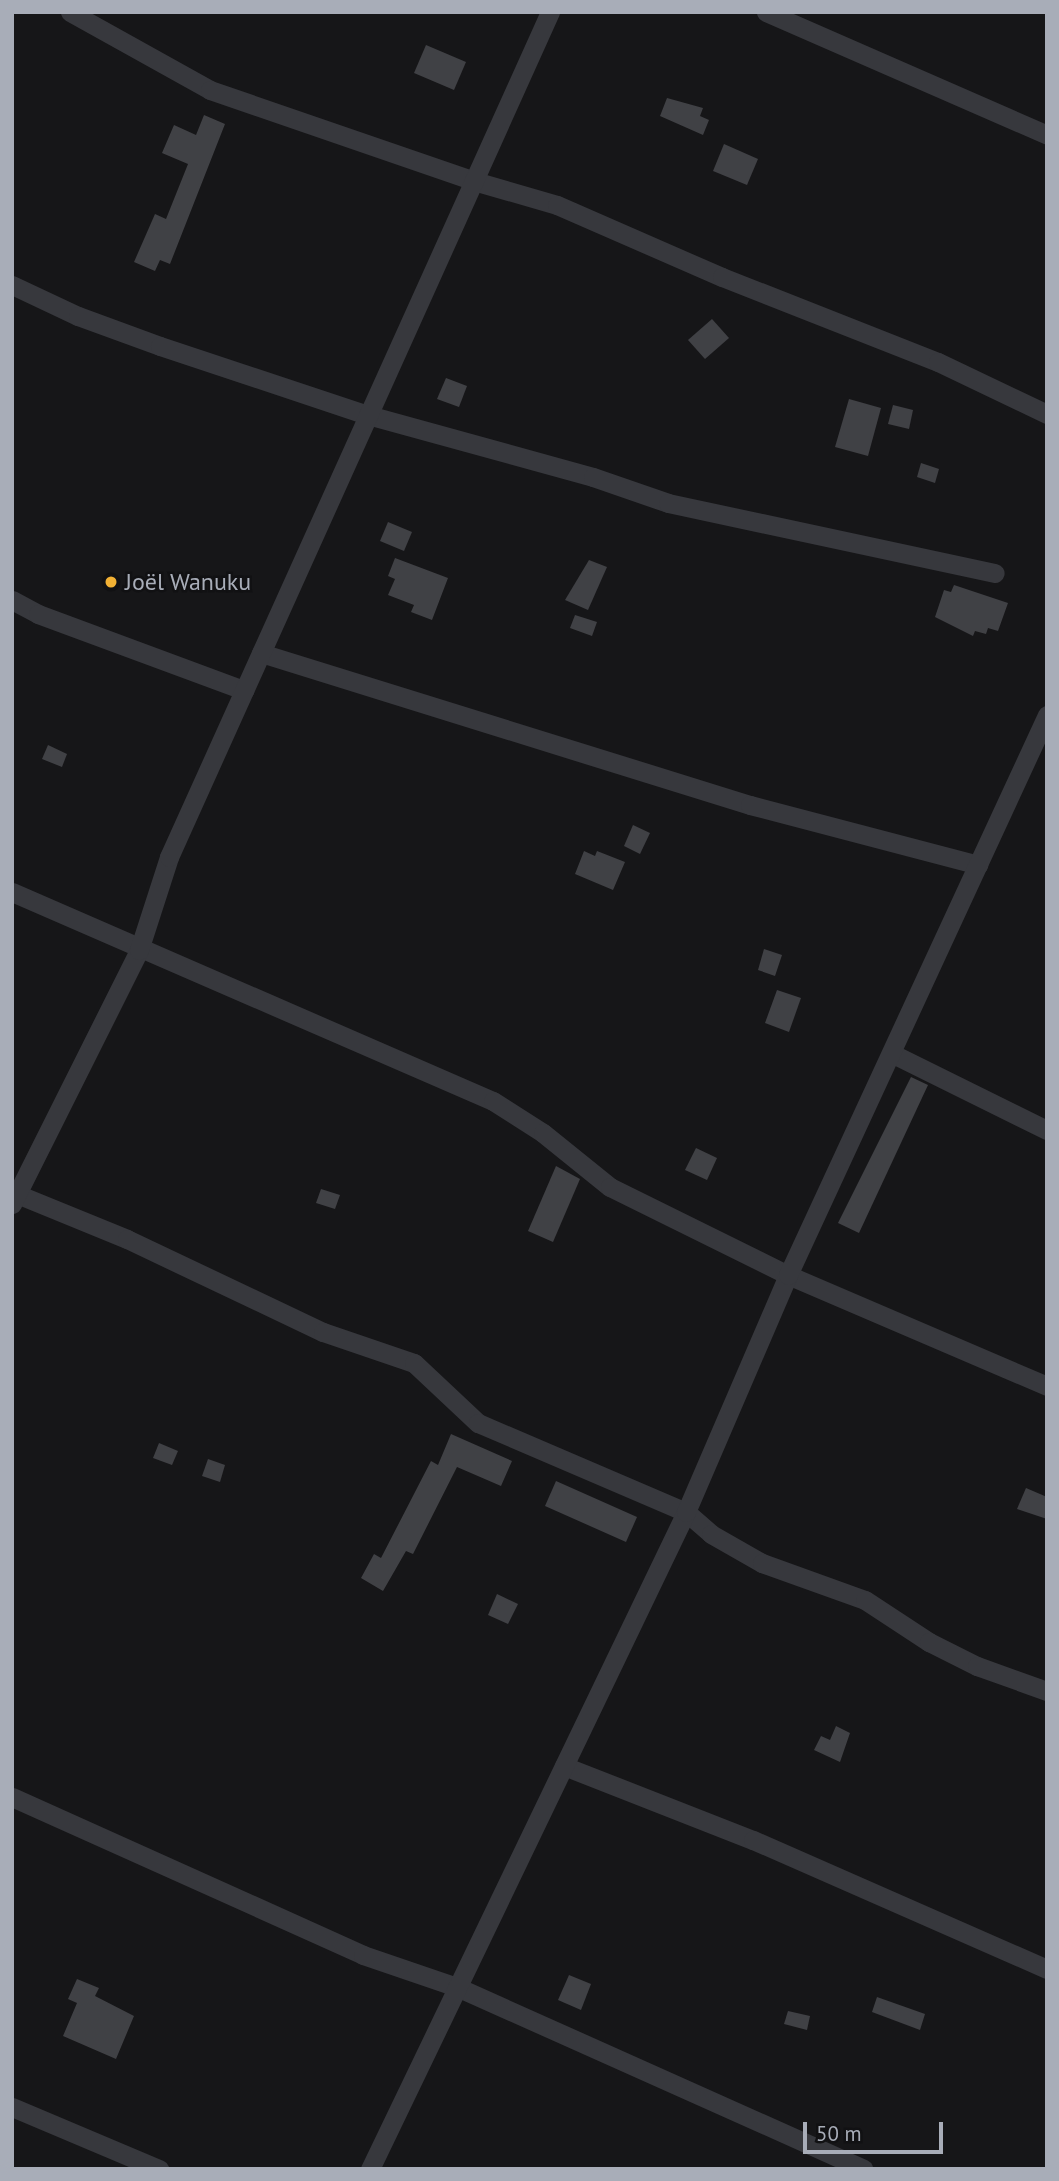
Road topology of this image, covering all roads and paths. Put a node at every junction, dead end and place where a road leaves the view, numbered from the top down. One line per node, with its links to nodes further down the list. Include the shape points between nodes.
1 (70, 12): 5 (street, via 210,90)
2 (550, 12): 5 (street)
3 (766, 12): 4 (street)
4 (1047, 135)
5 (474, 181): 7 (street, via 557,205 722,277 938,362); 8 (street)
6 (12, 285): 8 (street, via 90,321)
7 (1047, 414)
8 (368, 415): 9 (street, via 593,477 668,503); 11 (street)
9 (995, 573)
10 (12, 600): 12 (street, via 38,614)
11 (261, 653): 12 (street); 14 (street, via 750,805)
12 (244, 690): 16 (street, via 169,857)
13 (1044, 728): 14 (street)
14 (978, 865): 17 (street)
15 (12, 892): 16 (street)
16 (139, 950): 19 (street); 20 (street, via 493,1101 544,1133 610,1188)
17 (893, 1054): 18 (street); 20 (street)
18 (1047, 1130)
19 (14, 1196): 22 (street, via 127,1239 323,1332 414,1363 478,1423)
20 (788, 1275): 21 (street); 22 (street)
21 (1047, 1386)
22 (686, 1512): 23 (street, via 711,1534 762,1563 865,1600 929,1642 977,1666); 24 (street)
23 (1047, 1691)
24 (564, 1766): 26 (street, via 753,1840); 27 (street)
25 (12, 1797): 27 (street, via 363,1955)
26 (1047, 1969)
27 (457, 1987): 30 (street); 31 (street)
28 (12, 2107): 29 (street)
29 (159, 2169)
30 (370, 2169)
31 (863, 2169)

